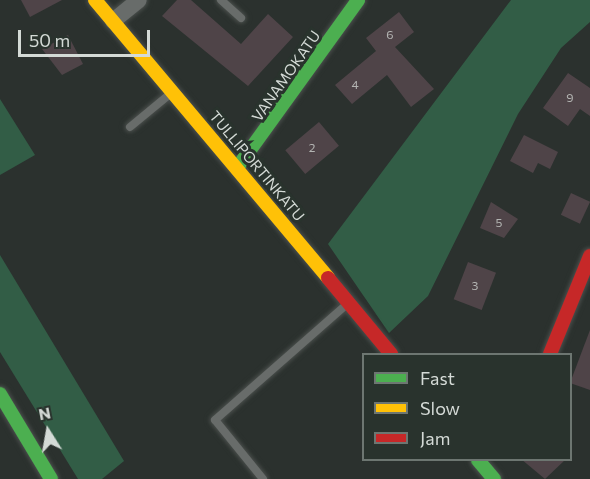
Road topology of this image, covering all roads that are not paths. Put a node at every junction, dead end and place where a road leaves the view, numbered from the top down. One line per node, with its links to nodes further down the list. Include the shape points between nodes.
1 (95, 0): 6 (street, TULLIPORTINKATU)
2 (138, 0): 6 (street)
3 (221, 0): 5 (lane)
4 (358, 0): 9 (street, VANAMOKATU)
5 (241, 18)
6 (113, 21): 7 (street, TULLIPORTINKATU)
7 (172, 91): 8 (lane); 9 (street, TULLIPORTINKATU)
8 (130, 127)
9 (237, 168): 11 (street, TULLIPORTINKATU)
10 (590, 256): 13 (street)
11 (348, 303): 12 (street, TULLIPORTINKATU); 17 (lane, via 215,420)
12 (390, 353)
13 (550, 353)
14 (0, 394): 16 (street)
15 (479, 461): 18 (street)
16 (51, 479)
17 (263, 479)
18 (495, 479)

